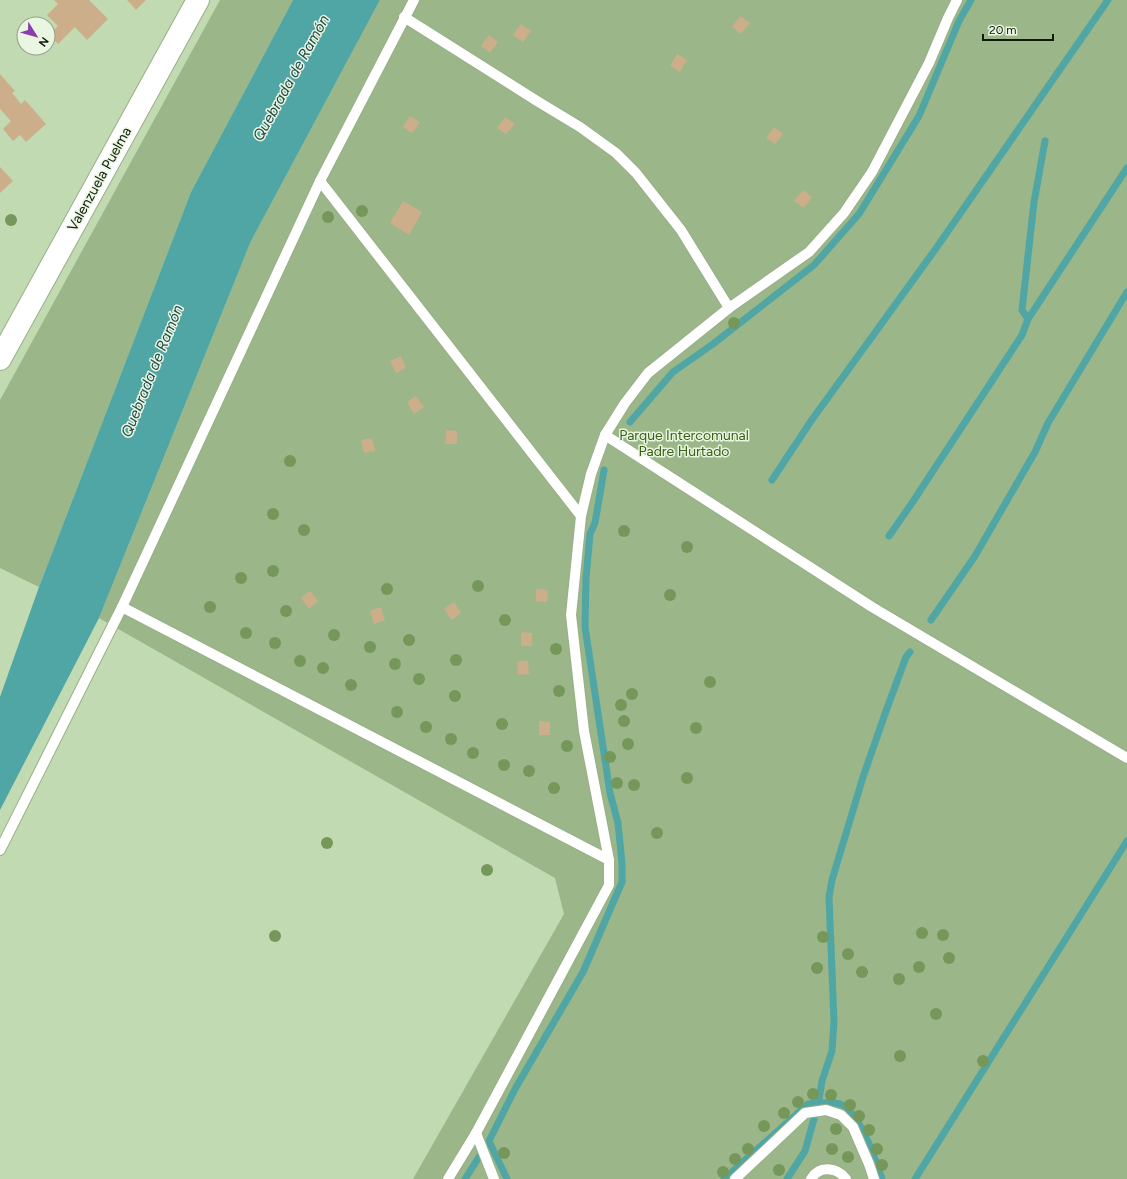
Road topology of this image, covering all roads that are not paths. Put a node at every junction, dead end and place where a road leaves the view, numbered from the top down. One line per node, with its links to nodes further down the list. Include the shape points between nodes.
1 (198, 0): 7 (main road, Valenzuela Puelma)
2 (414, 0): 4 (lane)
3 (957, 0): 6 (lane, via 929,63 872,172 844,213 809,252)
4 (404, 17): 5 (lane); 6 (lane, via 580,127 616,153 681,230)
5 (320, 181): 9 (lane); 10 (lane)
6 (729, 308): 8 (lane, via 648,373)
7 (0, 359)
8 (605, 435): 9 (lane, via 591,474); 11 (lane, via 872,608)
9 (581, 516): 13 (lane, via 571,615 584,730)
10 (122, 607): 12 (lane); 13 (lane)
11 (1127, 758)
12 (0, 850)
13 (609, 860): 14 (lane, via 609,885)
14 (476, 1133): 15 (lane); 16 (lane)
15 (448, 1179)
16 (494, 1179)
17 (735, 1179): 20 (lane, via 805,1114 826,1110 841,1115 853,1127)
18 (811, 1179): 19 (lane, via 814,1174 827,1169 835,1170)
19 (846, 1179)
20 (874, 1179)

